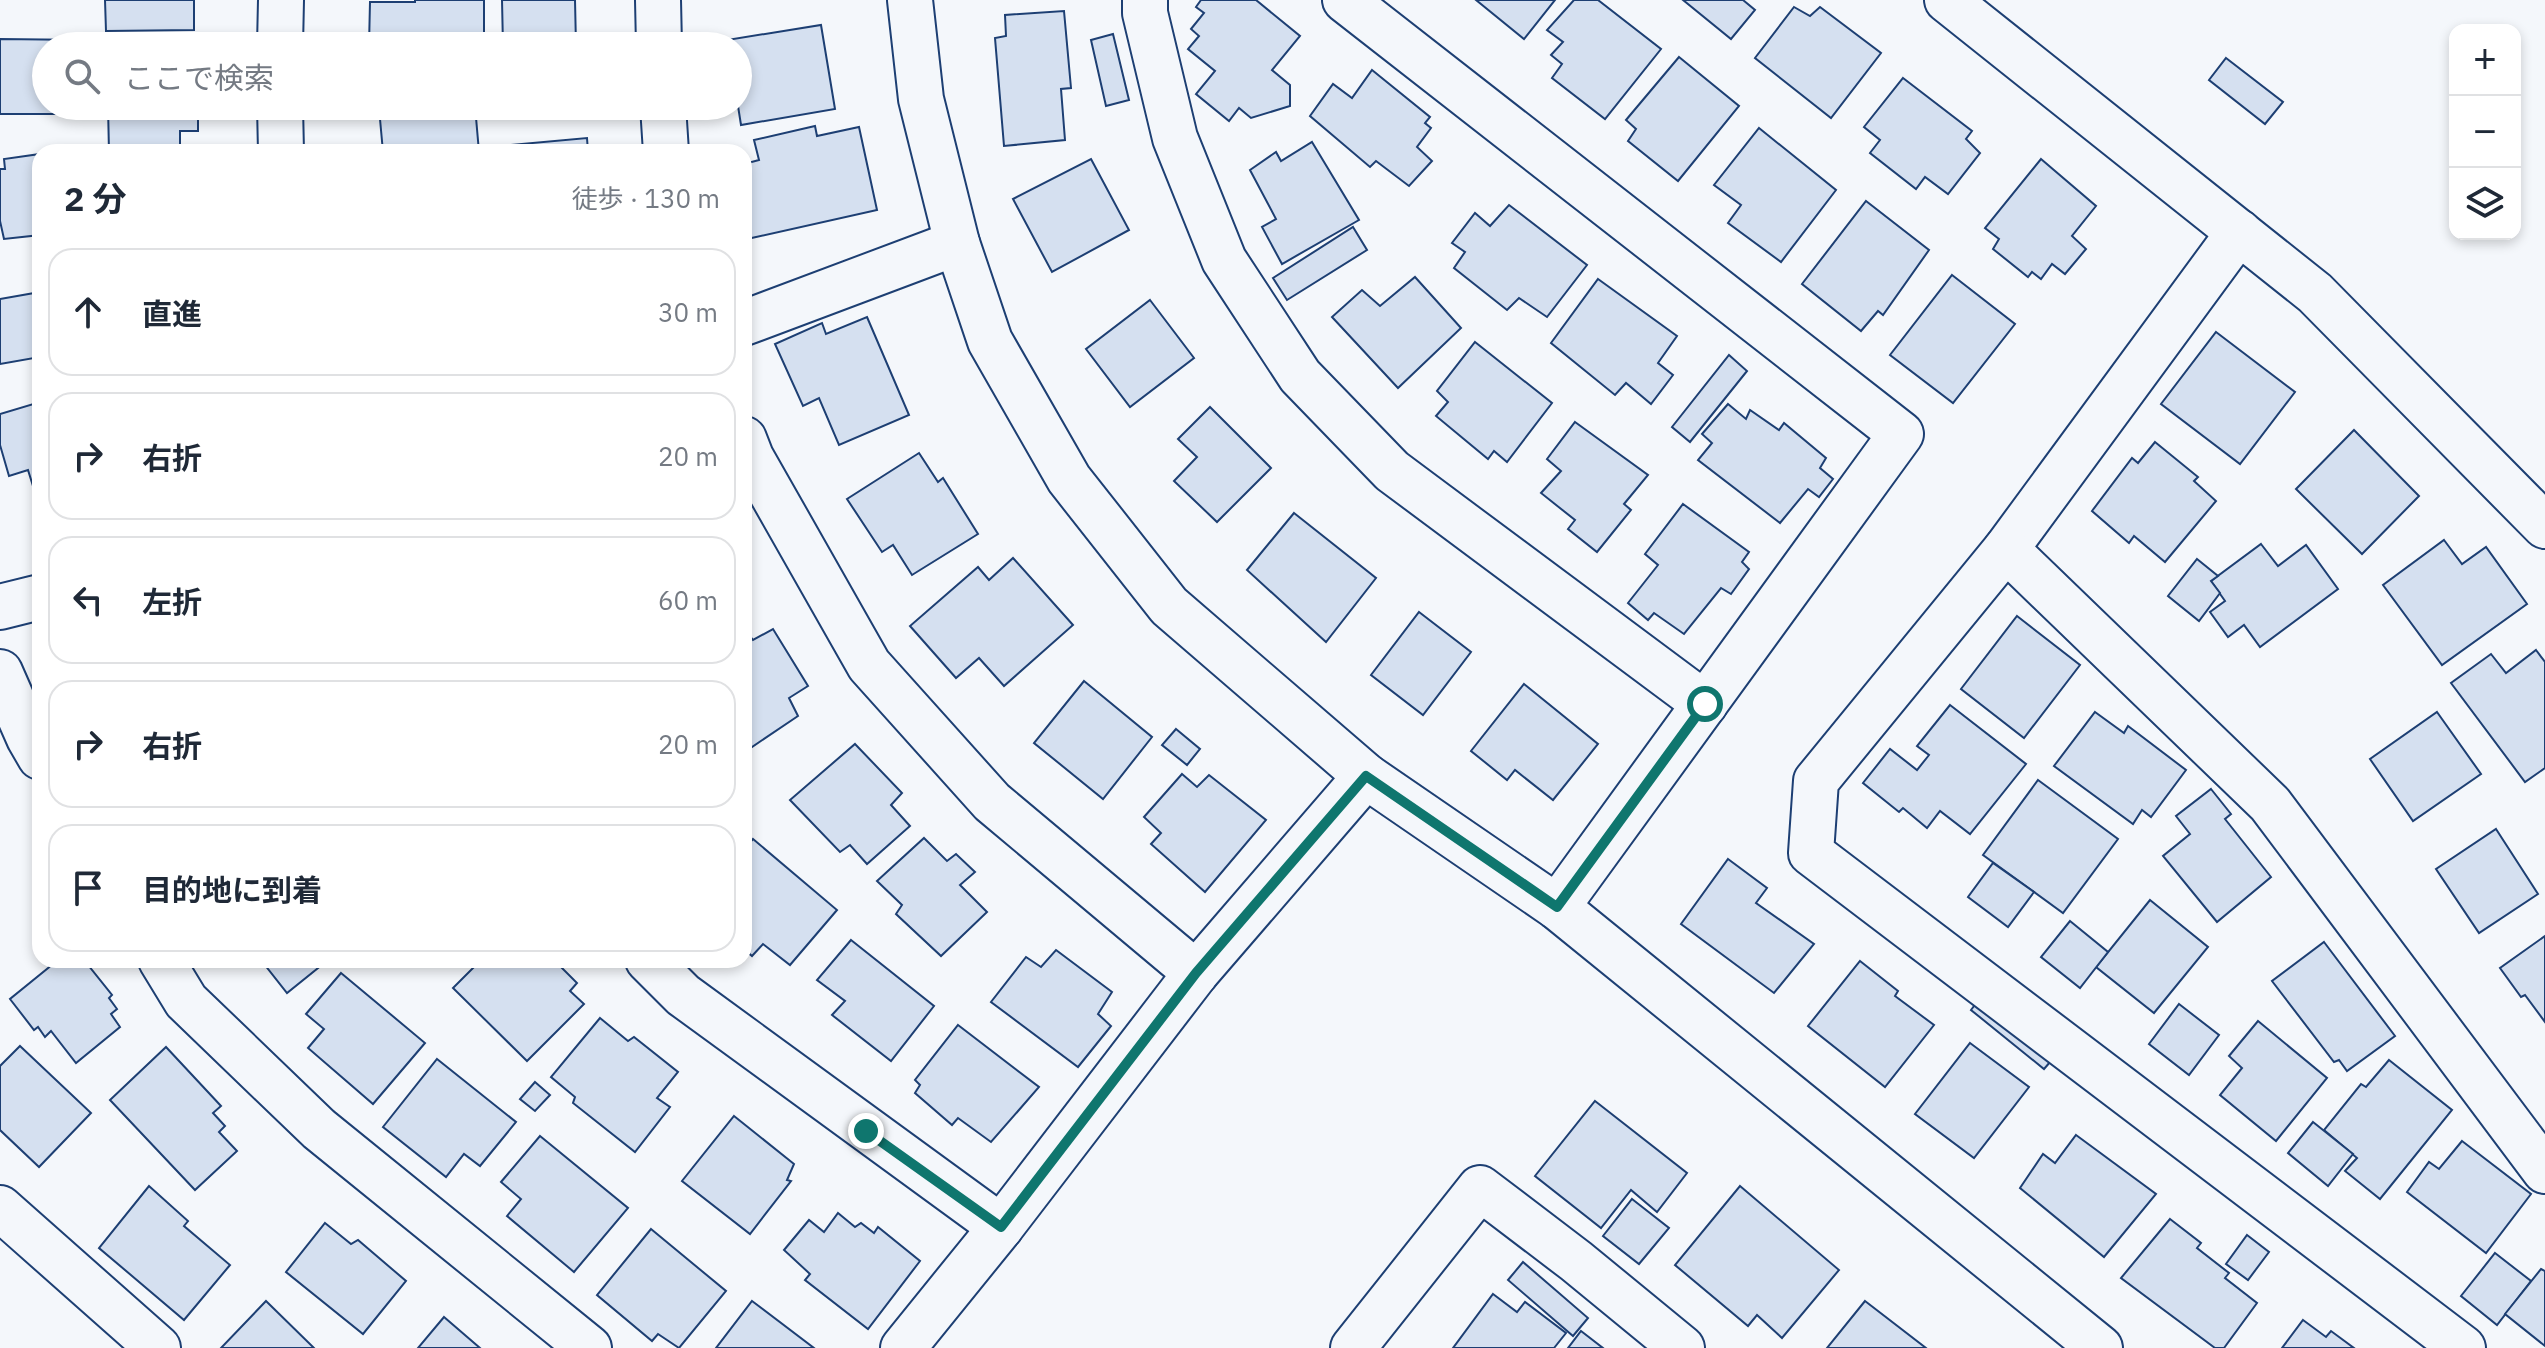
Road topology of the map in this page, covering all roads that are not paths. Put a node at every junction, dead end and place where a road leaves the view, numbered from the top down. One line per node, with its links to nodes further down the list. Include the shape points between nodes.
1 (281, 0): 7 (street)
2 (658, 0): 8 (street)
3 (910, 0): 14 (street, via 921,99)
4 (1145, 0): 22 (street, via 1175,138 1224,260 1300,376 1392,471)
5 (1345, 0): 22 (street, via 1901,434)
6 (1947, 0): 13 (street)
7 (280, 32)
8 (659, 32)
9 (280, 120): 11 (street)
10 (664, 120): 12 (street)
11 (281, 144)
12 (665, 144)
13 (2239, 232): 17 (street, via 2315,293); 18 (street)
14 (957, 243): 15 (street); 24 (street, via 990,341 1069,479 1169,606)
15 (752, 320)
16 (752, 459): 28 (street, via 869,665 992,802)
17 (2545, 526)
18 (2006, 549): 29 (street, via 2270,804); 38 (street, via 1816,781 1811,853)
19 (32, 599): 20 (street)
20 (0, 607)
21 (0, 672): 23 (street)
22 (1705, 704): 25 (street)
23 (32, 743)
24 (1366, 776): 25 (street); 28 (street)
25 (1557, 907): 37 (street)
26 (166, 968): 33 (street, via 186,1001 319,1129)
27 (656, 968): 31 (street, via 683,995)
28 (1196, 973): 31 (street)
29 (2545, 1171)
30 (0, 1208): 32 (street)
31 (1001, 1227): 34 (street)
32 (158, 1348)
33 (589, 1348)
34 (903, 1348)
35 (1353, 1348): 36 (street, via 1480,1188)
36 (1682, 1348)
37 (2100, 1348)
38 (2463, 1348)

